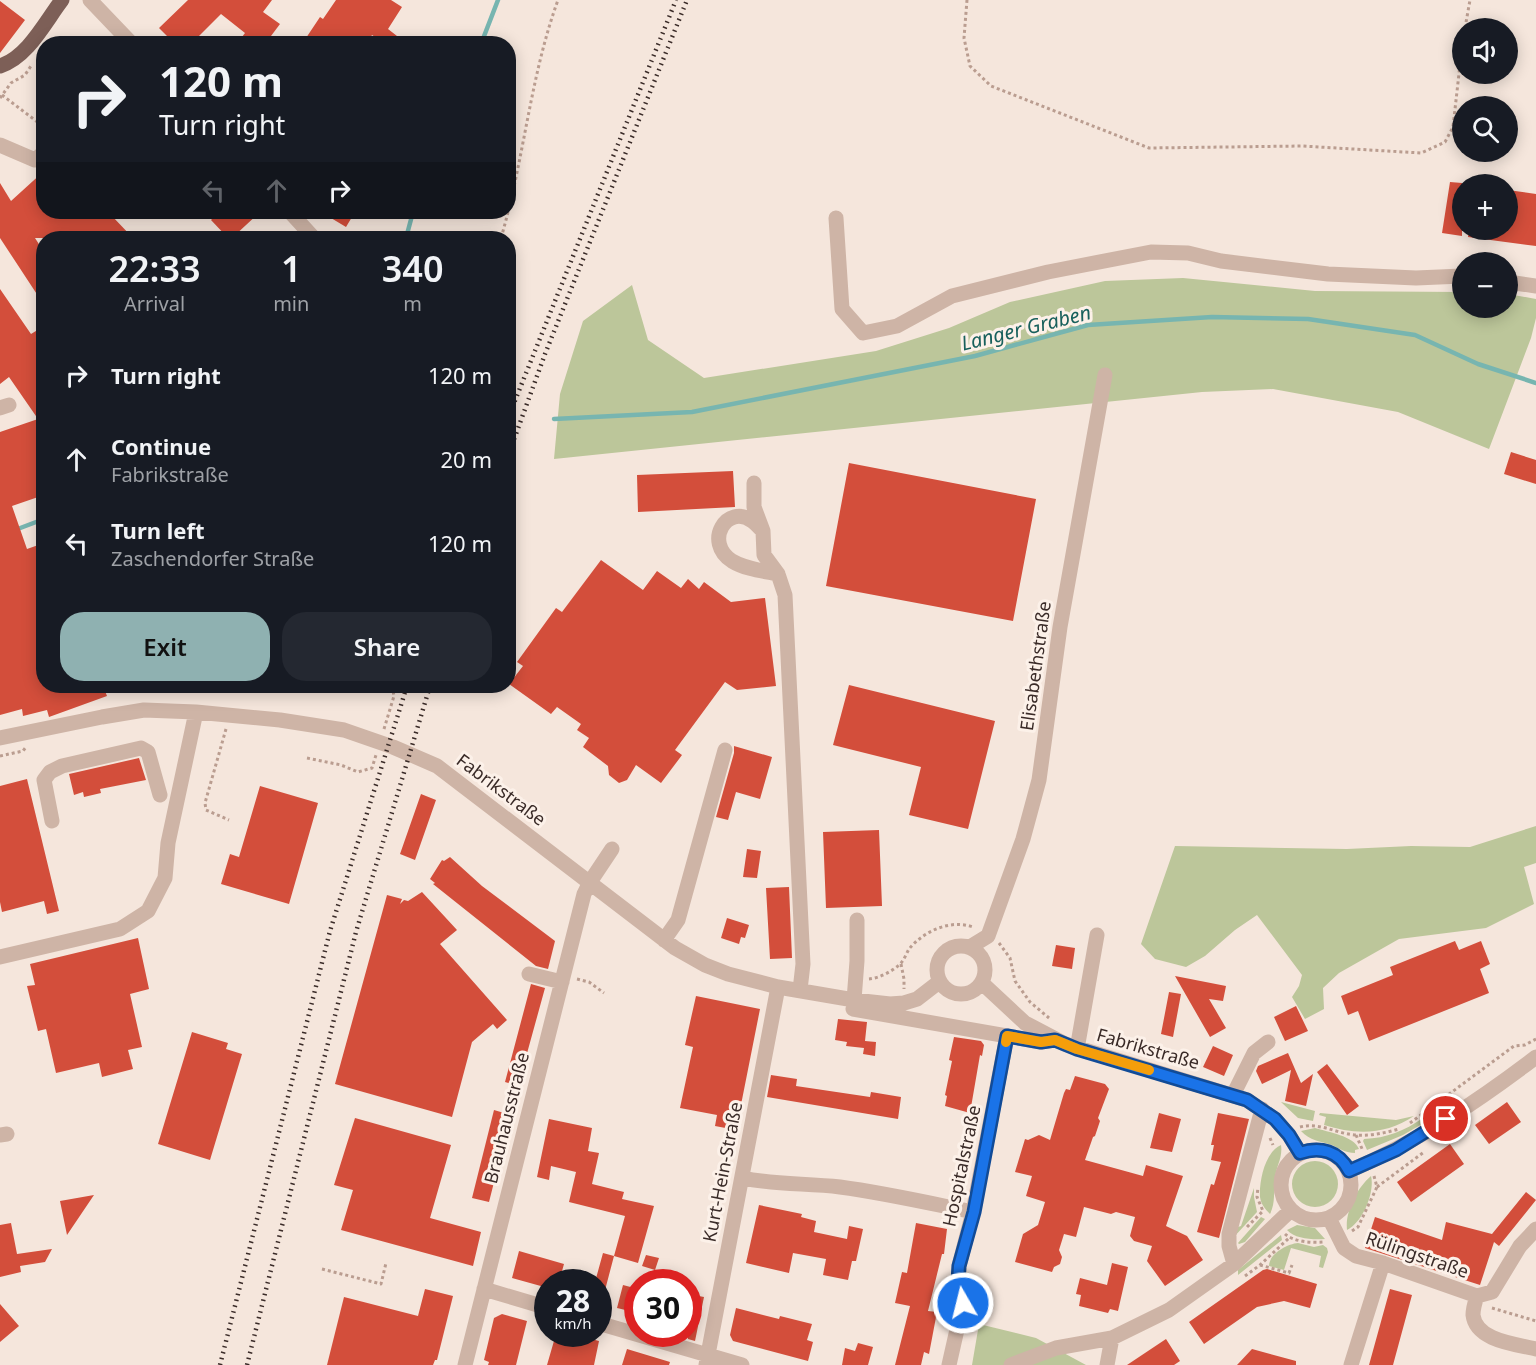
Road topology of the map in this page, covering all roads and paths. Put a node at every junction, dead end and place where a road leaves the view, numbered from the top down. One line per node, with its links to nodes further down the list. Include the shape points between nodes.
1 (62, 0): 9 (main road, via 28,46)
2 (90, 0): 7 (street)
3 (558, 0): 15 (path, via 545,37)
4 (967, 0): 10 (path, via 964,38 970,66 991,86 1149,148 1302,146 1421,153 1445,142 1454,127)
5 (1470, 0): 6 (path)
6 (1467, 18)
7 (124, 36)
8 (36, 59): 11 (path)
9 (0, 66)
10 (1458, 84)
11 (1, 97): 12 (path)
12 (36, 121)
13 (0, 145): 14 (street)
14 (36, 159)
15 (516, 182)
16 (836, 218): 19 (street, via 842,309 863,333 897,326 952,296 1151,252 1188,253 1221,261 1329,274)
17 (296, 219): 18 (street)
18 (307, 231)
19 (1452, 276)
20 (1518, 283): 21 (street)
21 (1536, 286)
22 (1105, 375): 37 (street, Elisabethstraße, via 1060,627 1039,780 1023,839)
23 (754, 483): 24 (street, Kurt-Hein-Straße, via 754,507)
24 (763, 531): 25 (street, Kurt-Hein-Straße, via 764,555); 25 (street, via 751,519 737,517 724,522 718,542 733,561)
25 (778, 574): 46 (street, Kurt-Hein-Straße, via 785,595 803,964)
26 (195, 712): 27 (street, Fabrikstraße); 28 (street, Fabrikstraße, via 144,710); 40 (street, via 168,843 165,878 148,911 120,928)
27 (230, 716): 31 (path, via 205,803 206,810); 34 (street, Fabrikstraße, via 344,730 437,766)
28 (0, 738)
29 (725, 750): 38 (street, via 678,920)
30 (160, 795): 32 (street, via 148,752 141,748 62,766 44,780)
31 (229, 820)
32 (52, 821)
33 (612, 849): 34 (street, Brauhausstraße)
34 (590, 882): 38 (street, Fabrikstraße); 42 (street, Brauhausstraße)
35 (857, 920): 43 (street)
36 (1097, 935): 54 (street)
37 (988, 936): 39 (street); 43 (path, via 971,926 935,929 919,938 900,964 878,978); 49 (path, via 998,941 1010,958 1015,981 1030,1002)
38 (664, 940): 46 (street, Fabrikstraße, via 728,974)
39 (970, 947): 44 (street, via 960,945 945,951 936,965); 45 (street, via 985,966)
40 (0, 957)
41 (529, 974): 42 (street)
42 (563, 978): 47 (path, via 589,982); 76 (street, Brauhausstraße)
43 (855, 982): 48 (street)
44 (939, 982): 45 (street, via 947,991 961,995); 48 (street, Fabrikstraße, via 917,999 904,1002)
45 (982, 983): 52 (street, Fabrikstraße, via 1025,1023)
46 (789, 988): 48 (street, Fabrikstraße); 50 (street, via 828,1005); 62 (street, Kurt-Hein-Straße)
47 (604, 993)
48 (854, 999)
49 (1053, 1021)
50 (1007, 1036): 52 (street, via 1041,1042); 64 (street, Hospitalstraße)
51 (1536, 1039): 58 (path, via 1514,1046 1399,1129 1356,1135 1317,1125 1302,1126)
52 (1055, 1040): 54 (street, Fabrikstraße)
53 (1268, 1042): 56 (street, via 1254,1053)
54 (1077, 1049): 56 (street, Fabrikstraße)
55 (1536, 1057): 60 (street, via 1429,1131)
56 (1233, 1095): 57 (street, Fabrikstraße)
57 (1262, 1109): 59 (street, Fabrikstraße, via 1289,1135); 71 (street, via 1229,1234)
58 (1294, 1119)
59 (1300, 1153): 60 (street, via 1319,1149 1330,1152); 63 (street, via 1282,1175 1282,1194)
60 (1349, 1171): 65 (street, via 1349,1198)
61 (1374, 1174): 67 (path, via 1377,1187 1358,1227)
62 (742, 1178): 64 (street, via 839,1187); 83 (street, Kurt-Hein-Straße)
63 (1291, 1210): 65 (street, via 1310,1220); 71 (street)
64 (974, 1212): 86 (street, Hospitalstraße, via 959,1266 963,1303)
65 (1329, 1218): 70 (street, Rülingstraße, via 1344,1248 1356,1256)
66 (1536, 1229): 77 (street, via 1520,1246 1492,1292)
67 (1349, 1233)
68 (1326, 1242): 72 (path, via 1289,1238)
69 (386, 1263): 74 (path, via 381,1284)
70 (1383, 1263): 77 (street, Rülingstraße); 89 (street)
71 (1234, 1264): 81 (street, via 1169,1310)
72 (1260, 1265): 73 (path, via 1288,1273); 75 (path)
73 (1292, 1265)
74 (322, 1269)
75 (1238, 1281)
76 (484, 1289): 78 (street); 84 (street, Brauhausstraße)
77 (1477, 1296): 79 (path, via 1486,1307); 82 (street, via 1473,1314 1485,1334)
78 (534, 1304)
79 (1536, 1322)
80 (612, 1328): 83 (street)
81 (1112, 1338): 87 (street, via 1056,1348); 88 (street)
82 (1536, 1349)
83 (707, 1361): 85 (street)
84 (465, 1365)
85 (742, 1365)
86 (949, 1365)
87 (1011, 1365)
88 (1107, 1365)
89 (1351, 1365)

